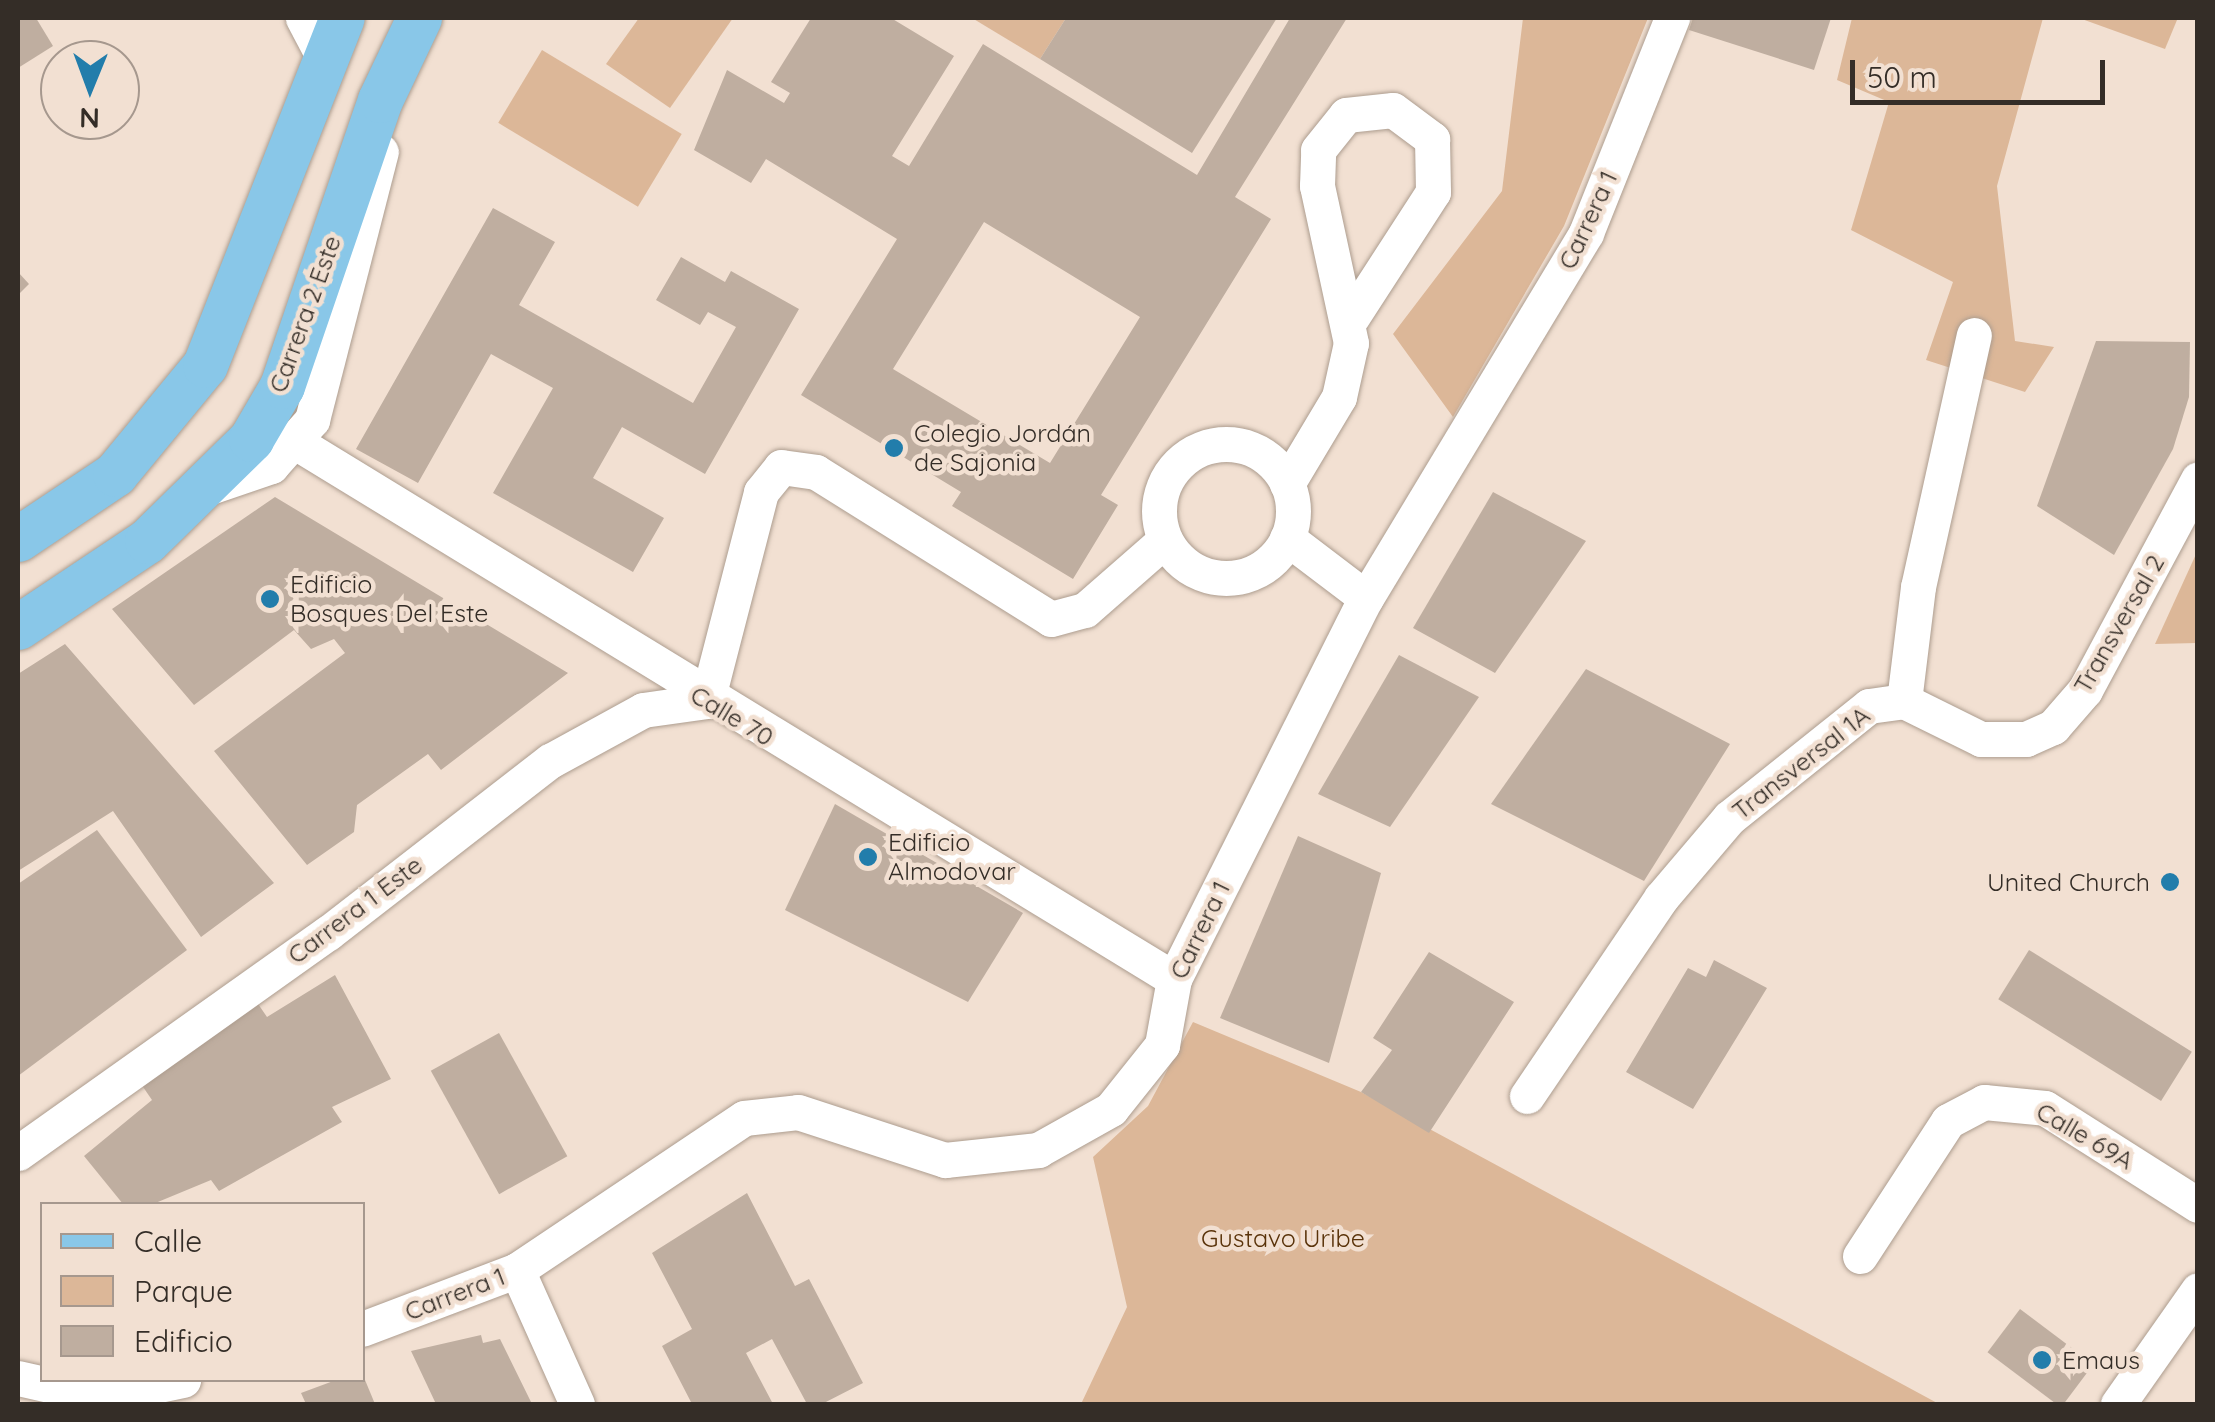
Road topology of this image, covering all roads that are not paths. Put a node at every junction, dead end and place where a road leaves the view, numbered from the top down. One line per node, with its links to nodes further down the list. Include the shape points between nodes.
1 (302, 18): 5 (street)
2 (342, 18): 5 (main road)
3 (419, 18): 6 (main road, Carrera 2 Este)
4 (1672, 18): 16 (street, Carrera 1, via 1586,234)
5 (324, 58): 14 (main road, via 205,365 115,474)
6 (380, 100): 9 (street, via 380,162 322,393); 12 (main road, Carrera 2 Este, via 282,386)
7 (1352, 317): 7 (street, via 1432,192 1432,140 1393,110 1346,115 1323,137 1314,166); 11 (street, via 1338,397)
8 (1974, 335): 19 (street, Transversal 1A, via 1918,587)
9 (296, 444): 12 (street, via 271,466); 18 (street, Calle 70)
10 (2198, 479): 19 (street, Transversal 2, via 2085,690 2053,728 2026,739 1981,738)
11 (1287, 484): 13 (street); 15 (street, via 1250,448 1198,450 1162,488)
12 (210, 487): 17 (main road, Carrera 2 Este)
13 (1287, 538): 15 (street, via 1263,567 1226,578 1190,568); 16 (street)
14 (18, 539)
15 (1165, 540): 18 (street, via 1084,610 1051,619 816,472 781,467 761,492)
16 (1366, 598): 20 (street, Carrera 1)
17 (18, 626)
18 (707, 700): 20 (street, Calle 70); 22 (street, Carrera 1 Este, via 643,710 573,746)
19 (1904, 701): 21 (street, Transversal 1A, via 1869,706 1729,818 1661,898)
20 (1174, 979): 25 (street, Carrera 1, via 1162,1045 1112,1108 1038,1150 945,1160 798,1112 744,1118)
21 (1527, 1096)
22 (18, 1152)
23 (2198, 1205): 24 (street, Calle 69A, via 2045,1108 1984,1102 1948,1121)
24 (1860, 1256)
25 (517, 1270): 27 (street, Carrera 1); 30 (street)
26 (2198, 1290): 31 (street)
27 (365, 1328)
28 (18, 1378): 29 (street, via 102,1397)
29 (173, 1382)
30 (577, 1404)
31 (2118, 1404)

